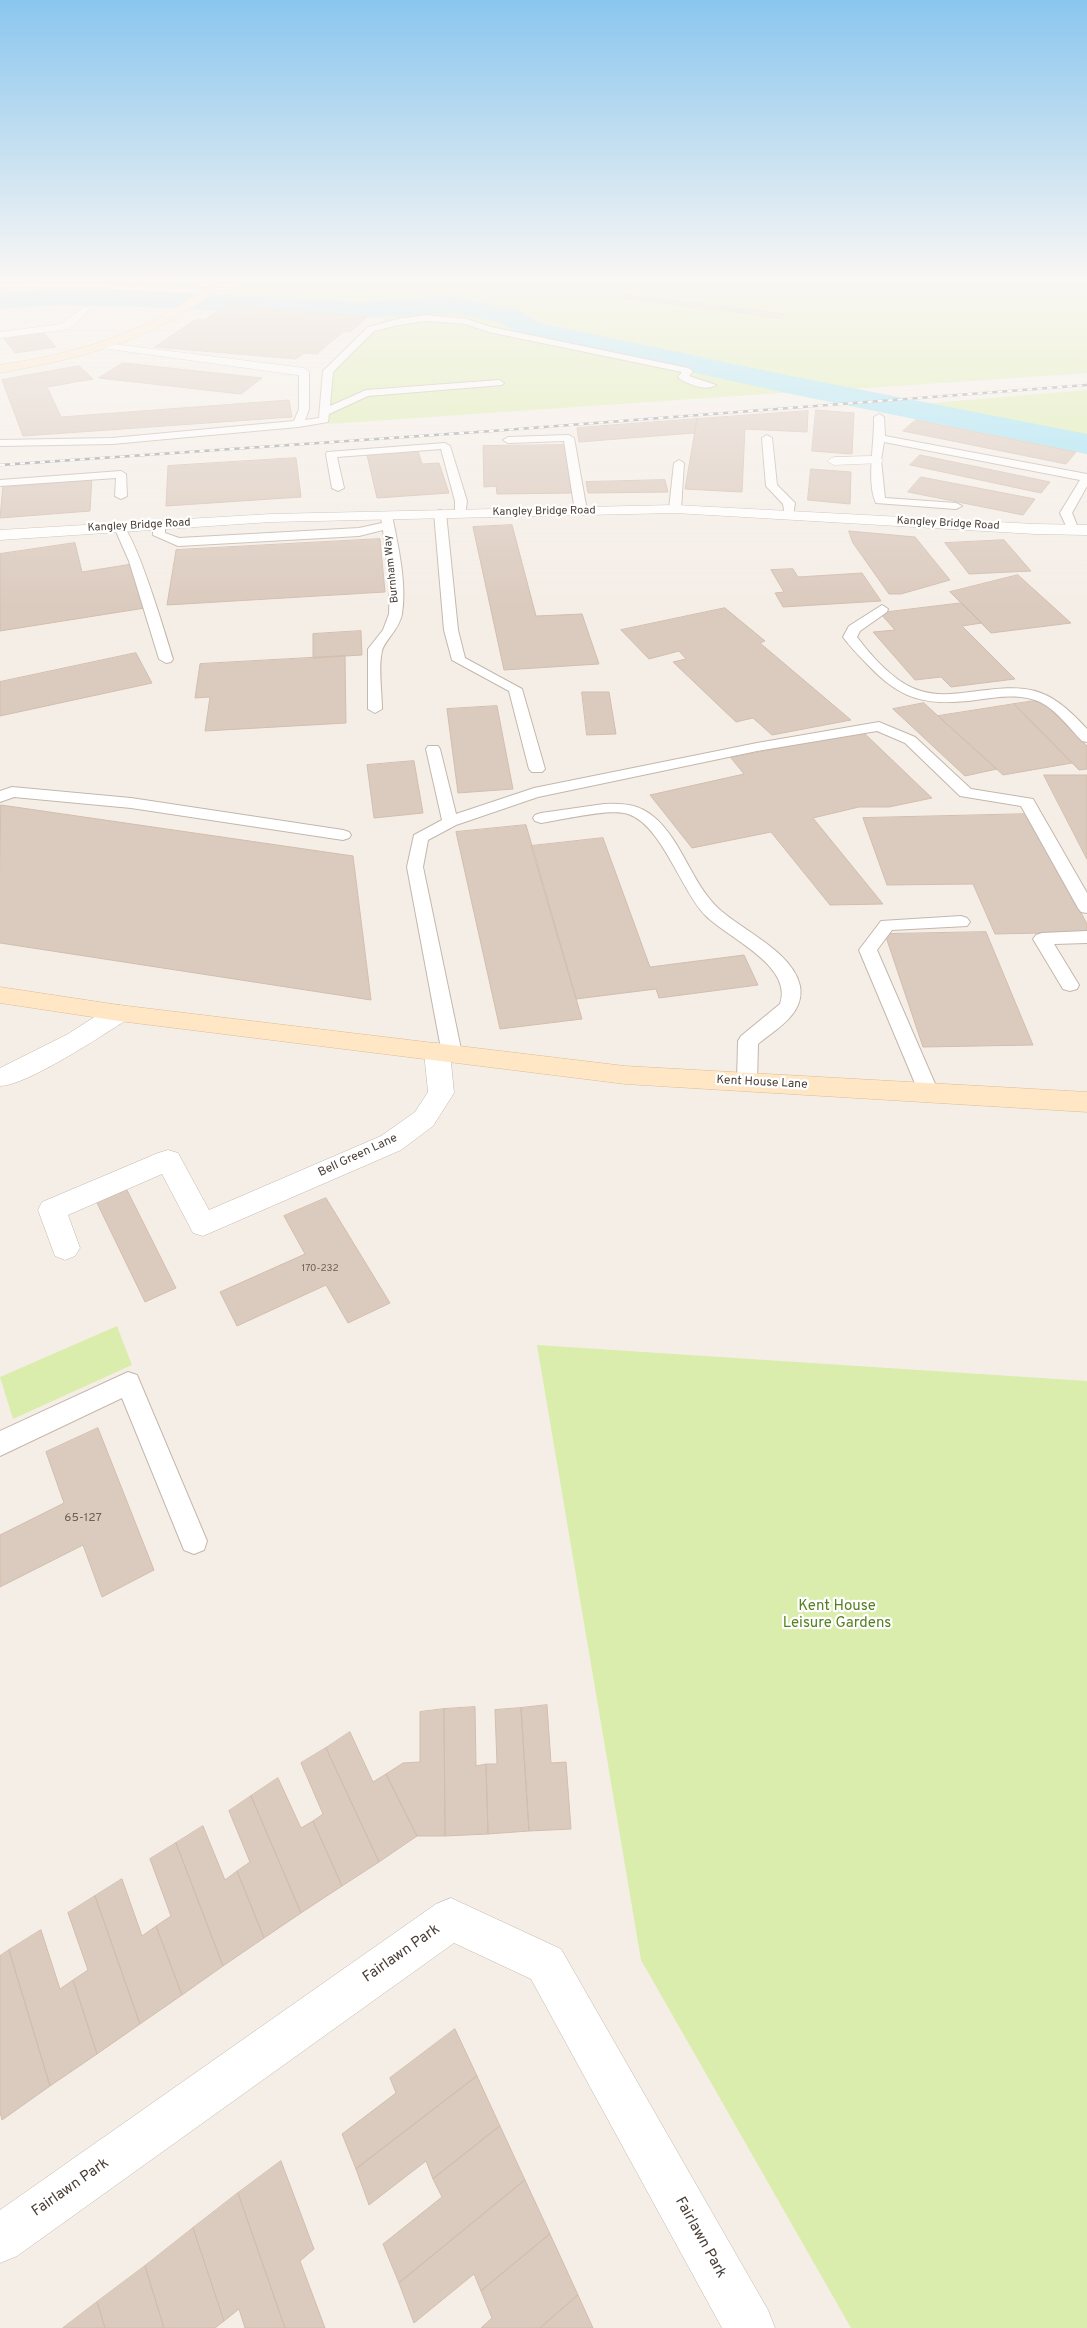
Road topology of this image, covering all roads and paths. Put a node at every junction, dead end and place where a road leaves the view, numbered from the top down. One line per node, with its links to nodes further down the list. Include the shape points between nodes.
1 (304, 391): 6 (lane, via 304,409)
2 (327, 391): 4 (lane)
3 (397, 391): 4 (lane, via 366,393)
4 (325, 412): 6 (lane, via 324,420)
5 (879, 417): 8 (lane)
6 (298, 424): 10 (lane, via 118,440 31,444)
7 (767, 438): 23 (lane, via 772,486 788,503)
8 (880, 438): 11 (lane); 14 (lane)
9 (508, 440): 20 (lane, via 569,438)
10 (0, 442)
11 (876, 460): 12 (street); 18 (lane, via 880,501)
12 (834, 461)
13 (679, 463): 19 (lane)
14 (1087, 477): 26 (lane, via 1066,512)
15 (0, 483): 17 (lane, via 121,474)
16 (338, 488): 22 (lane, via 331,454 445,446)
17 (121, 496)
18 (956, 506)
19 (675, 509): 20 (street, Kangley Bridge Road); 23 (street, Kangley Bridge Road)
20 (581, 511): 22 (street, Kangley Bridge Road)
21 (440, 513): 22 (street, Kangley Bridge Road); 24 (street, Kangley Bridge Road); 33 (lane, via 451,630 459,660 515,689)
22 (461, 513)
23 (789, 514): 26 (street, Kangley Bridge Road)
24 (387, 520): 25 (street, Kangley Bridge Road); 30 (lane, Burnham Way, via 397,605 393,623 375,649)
25 (120, 527): 27 (street, Kangley Bridge Road); 29 (lane, via 135,562)
26 (1080, 530)
27 (0, 535)
28 (882, 609): 31 (lane, via 854,629 850,637 900,686 913,694 930,698 1018,692 1035,695 1047,699)
29 (166, 659)
30 (375, 709)
31 (1087, 738)
32 (433, 749): 36 (lane)
33 (538, 769)
34 (0, 798): 37 (lane, via 12,792 131,803)
35 (541, 818): 46 (lane, via 615,808 634,810 648,820 662,837 711,911 750,939 788,975 792,999 786,1011 748,1041)
36 (450, 822): 38 (lane, via 534,793 756,747 879,726 910,740 966,793 1027,802); 44 (lane, via 420,838 415,867)
37 (343, 836)
38 (1087, 908)
39 (961, 922): 47 (lane, via 887,925 868,950)
40 (1087, 937): 41 (lane, via 1042,938)
41 (1070, 985)
42 (0, 995): 43 (street)
43 (119, 1013): 44 (street); 45 (street, via 77,1040 6,1077)
44 (445, 1053): 46 (street, Kent House Lane, via 626,1075); 49 (street, Bell Green Lane, via 441,1093 424,1119 392,1143 203,1225 168,1160 52,1210)
45 (0, 1077)
46 (747, 1082): 47 (street, Kent House Lane)
47 (928, 1093): 48 (street, Kent House Lane)
48 (1087, 1102)
49 (66, 1248)
50 (0, 1444): 51 (lane, via 128,1384)
51 (194, 1541)
52 (0, 2239): 53 (street, Fairlawn Park, via 451,1919 546,1964)
53 (750, 2328)

